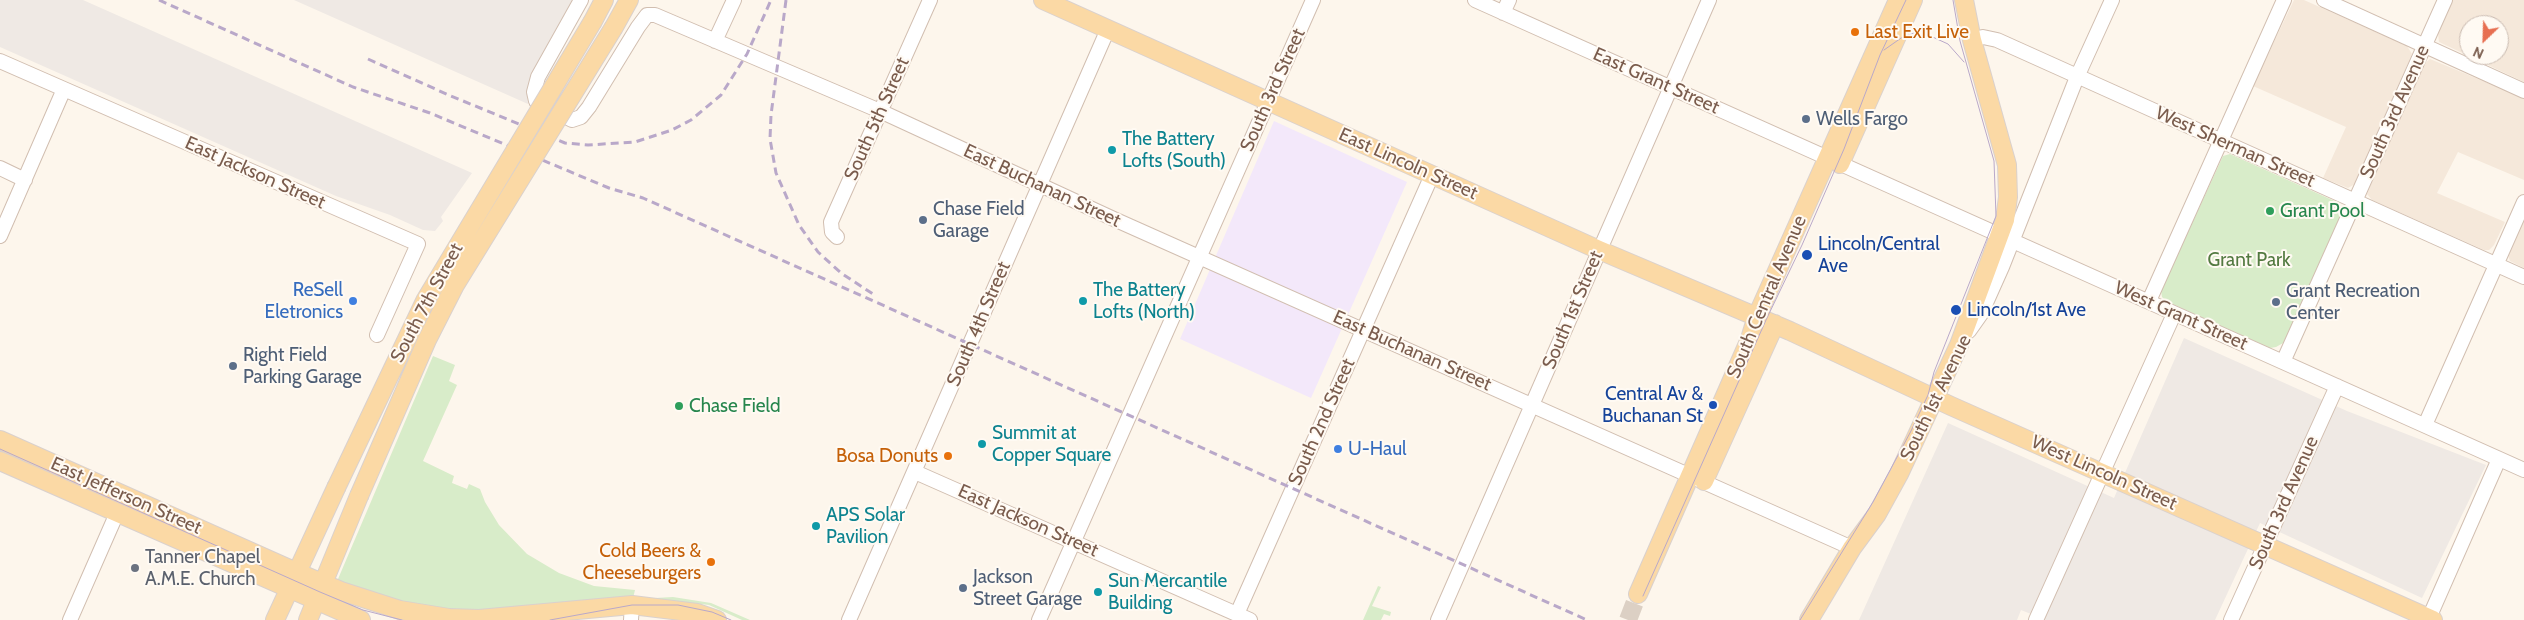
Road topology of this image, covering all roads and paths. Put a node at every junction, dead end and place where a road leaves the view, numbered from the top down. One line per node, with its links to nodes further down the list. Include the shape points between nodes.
1 (581, 0): 21 (street, East Buchanan Street, via 538,77 534,92 536,101 572,120 581,117 589,107 647,15 655,15)
2 (604, 0): 67 (main road, South 7th Street, bridge, via 425,301)
3 (629, 0): 68 (main road, South 7th Street, bridge, via 455,285 427,340)
4 (734, 0): 21 (street)
5 (930, 0): 29 (street, South 5th Street)
6 (1043, 0): 19 (main road, East Lincoln Street)
7 (1313, 0): 28 (street, South 3rd Street)
8 (1475, 0): 18 (street, East Grant Street)
9 (1509, 0): 18 (street)
10 (1708, 0): 25 (street, South 1st Street)
11 (1898, 0): 31 (main road, South Central Avenue)
12 (1913, 0): 31 (main road)
13 (1964, 0): 20 (main road)
14 (2112, 0): 24 (street)
15 (2284, 0): 30 (street)
16 (2324, 0): 22 (street)
17 (2445, 0): 22 (street, South 3rd Avenue)
18 (1503, 13): 25 (street, East Grant Street)
19 (1108, 29): 28 (main road, East Lincoln Street); 35 (street, South 4th Street)
20 (1972, 40): 24 (street, West Sherman Street, via 1983,36 1997,40); 40 (main road, via 2007,165)
21 (715, 41): 29 (street, East Buchanan Street)
22 (2424, 47): 27 (street); 36 (street, South 3rd Avenue)
23 (0, 60): 26 (street, East Jackson Street)
24 (2077, 77): 30 (street, West Sherman Street); 40 (street)
25 (1669, 87): 31 (street, East Grant Street); 41 (street, South 1st Street)
26 (64, 89): 34 (street); 50 (street, East Jackson Street, via 418,244)
27 (2524, 91)
28 (1268, 101): 33 (main road, East Lincoln Street); 42 (street, South 3rd Street)
29 (880, 111): 35 (street, East Buchanan Street); 39 (street, South 5th Street, via 832,222 832,232)
30 (2222, 141): 36 (street, West Sherman Street); 45 (street)
31 (1835, 161): 40 (street, West Grant Street); 47 (main road, South Central Avenue)
32 (0, 168): 34 (street)
33 (1432, 175): 41 (main road, East Lincoln Street); 49 (street, South 2nd Street)
34 (25, 180): 38 (street)
35 (1039, 185): 42 (street, East Buchanan Street); 60 (street, South 4th Street)
36 (2355, 201): 43 (street, West Sherman Street); 51 (street, South 3rd Avenue)
37 (2524, 202): 43 (street)
38 (0, 236)
39 (837, 237)
40 (2006, 238): 45 (street, West Grant Street); 53 (main road, South 1st Avenue)
41 (1599, 250): 47 (main road, East Lincoln Street); 54 (street, South 1st Street)
42 (1199, 256): 49 (street, East Buchanan Street); 64 (street, South 3rd Street)
43 (2496, 264): 44 (street, West Sherman Street); 55 (street)
44 (2524, 276)
45 (2149, 301): 46 (street, West Grant Street)
46 (2174, 314): 51 (street, West Grant Street); 61 (street)
47 (1756, 316): 48 (main road, East Lincoln Street); 62 (main road, South Central Avenue)
48 (1775, 324): 53 (main road, West Lincoln Street); 62 (main road)
49 (1363, 329): 54 (street, East Buchanan Street); 73 (street, South 2nd Street)
50 (377, 335)
51 (2283, 362): 52 (street, West Grant Street)
52 (2337, 386): 55 (street, West Grant Street); 65 (street, South 3rd Avenue)
53 (1934, 398): 61 (main road, West Lincoln Street); 66 (main road, South 1st Avenue, via 1882,506)
54 (1532, 404): 62 (street, East Buchanan Street); 82 (street, South 1st Street)
55 (2425, 425): 57 (street, West Grant Street)
56 (0, 440): 67 (main road, East Jefferson Street)
57 (2499, 459): 59 (street, West Grant Street); 74 (street)
58 (0, 461): 63 (main road, East Jefferson Street)
59 (2524, 470)
60 (915, 472): 64 (street, East Jackson Street); 80 (street, South 4th Street)
61 (2104, 472): 65 (main road, West Lincoln Street); 84 (street)
62 (1697, 478): 66 (street, East Buchanan Street); 70 (main road, South Central Avenue)
63 (117, 513): 69 (main road, East Jefferson Street); 75 (street)
64 (1073, 541): 73 (street, East Jackson Street); 81 (street, South 3rd Street)
65 (2265, 545): 74 (main road, West Lincoln Street); 85 (street, South 3rd Avenue)
66 (1852, 548): 83 (main road, South 1st Avenue)
67 (296, 572): 68 (main road, East Jefferson Street); 69 (main road, South 7th Street)
68 (323, 584): 71 (main road, South 7th Street); 72 (main road, East Jefferson Street, via 400,610 449,618)
69 (289, 589): 71 (main road, East Jefferson Street); 76 (main road, South 7th Street)
70 (1638, 594)
71 (316, 601): 77 (main road, South 7th Street); 78 (main road, East Jefferson Street)
72 (631, 612): 79 (main road, East Jefferson Street, via 697,613)
73 (1244, 617)
74 (2431, 619)
75 (70, 620)
76 (275, 620)
77 (308, 620)
78 (361, 620)
79 (717, 620)
80 (850, 620)
81 (1039, 620)
82 (1438, 620)
83 (1809, 620)
84 (2036, 620)
85 (2231, 620)

